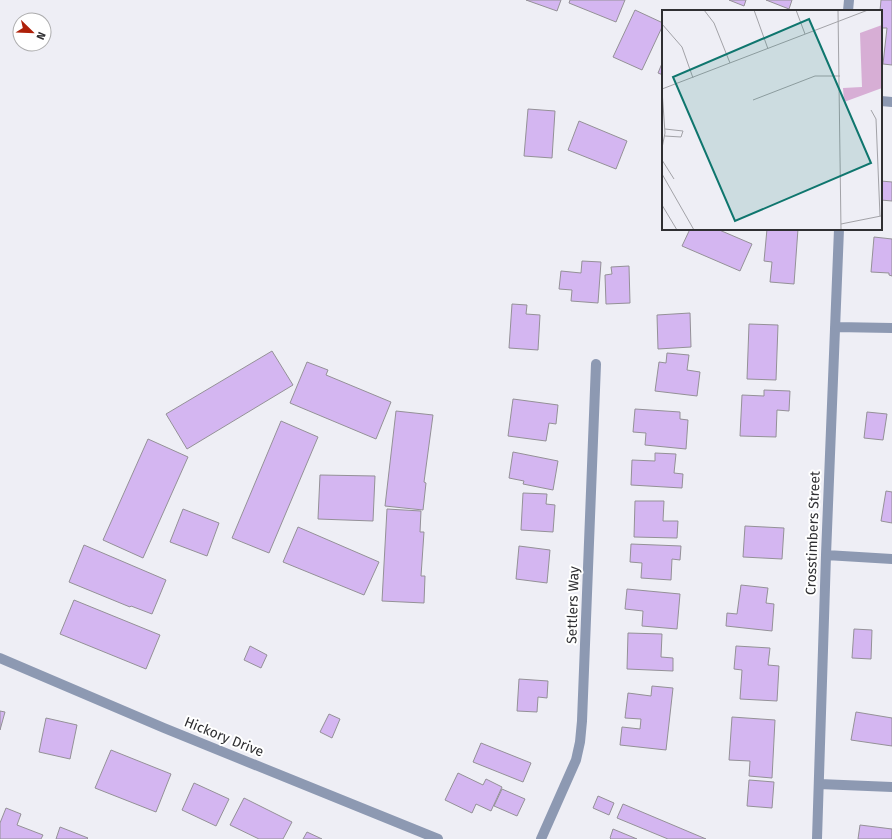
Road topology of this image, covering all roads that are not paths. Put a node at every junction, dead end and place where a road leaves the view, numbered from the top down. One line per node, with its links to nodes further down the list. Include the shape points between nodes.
1 (849, 0): 2 (street)
2 (848, 10)
3 (882, 101): 4 (street)
4 (892, 102)
5 (838, 230): 6 (street, Crosstimbers Street)
6 (835, 327): 7 (street); 9 (street, Crosstimbers Street)
7 (892, 328)
8 (596, 364): 15 (street, Settlers Way, via 580,742 576,760)
9 (826, 555): 10 (street); 12 (street, Crosstimbers Street)
10 (892, 559)
11 (0, 658): 14 (street, Hickory Drive, via 164,728)
12 (819, 784): 13 (street); 16 (street, Crosstimbers Street)
13 (892, 786)
14 (438, 839)
15 (541, 839)
16 (818, 839)

